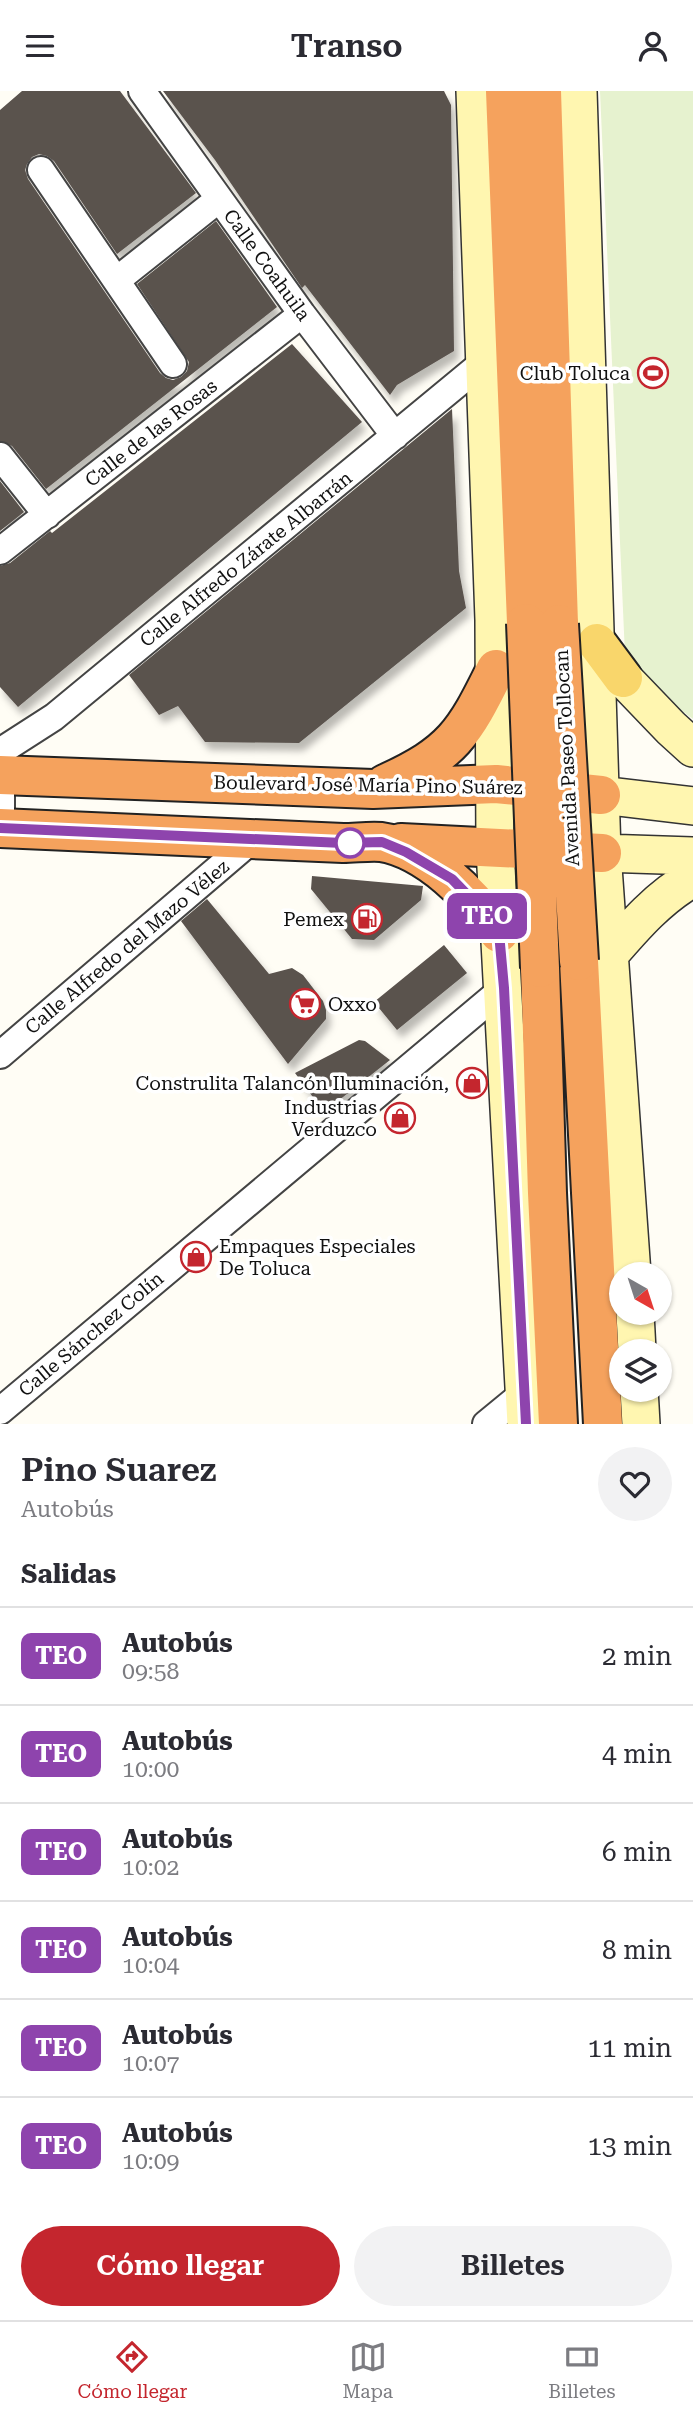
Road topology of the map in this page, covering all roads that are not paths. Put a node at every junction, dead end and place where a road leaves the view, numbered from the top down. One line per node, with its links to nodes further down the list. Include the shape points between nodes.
1 (142, 91): 7 (street, Calle Coahuila)
2 (475, 91): 10 (main road)
3 (505, 91): 16 (highway, Avenida Paseo Tollocan)
4 (542, 91): 16 (highway, Avenida Paseo Tollocan)
5 (578, 91): 17 (main road, Avenida Paseo Tollocan)
6 (41, 170): 8 (street)
7 (219, 199): 8 (street); 9 (street, Calle Coahuila)
8 (117, 280): 11 (street)
9 (302, 314): 12 (street, Calle Coahuila); 14 (street, Calle de las Rosas)
10 (485, 361): 12 (street, Calle Alfredo Zárate Albarrán); 19 (main road)
11 (173, 364)
12 (395, 436): 21 (street, Calle Alfredo Zárate Albarrán)
13 (0, 456): 14 (street)
14 (47, 515): 15 (street, Calle de las Rosas)
15 (0, 551)
16 (543, 623): 34 (highway, Avenida Paseo Tollocan, bridge); 42 (highway, Avenida Paseo Tollocan, bridge, via 540,968)
17 (597, 643): 18 (main road)
18 (609, 682): 19 (main road, via 577,716 546,730 514,723 501,711); 20 (main road); 24 (main road, Avenida Paseo Tollocan)
19 (496, 685): 22 (main road); 23 (highway, via 453,741 421,767)
20 (693, 748)
21 (1, 763): 23 (highway, Boulevard José María Pino Suárez); 26 (street)
22 (496, 784): 23 (highway, Boulevard José María Pino Suárez); 24 (highway, Boulevard José María Pino Suárez); 29 (main road)
23 (373, 789)
24 (601, 795): 25 (main road, Boulevard José María Pino Suárez); 30 (main road, Avenida Paseo Tollocan)
25 (693, 806)
26 (0, 828): 27 (highway)
27 (253, 839): 28 (highway); 36 (street, Calle Alfredo del Mazo Vélez)
28 (382, 842): 29 (highway); 33 (highway, via 452,879 485,913)
29 (495, 849): 30 (highway); 33 (main road)
30 (602, 853): 31 (main road); 34 (main road, Avenida Paseo Tollocan)
31 (693, 856)
32 (693, 878): 34 (main road, via 665,896)
33 (499, 942): 34 (main road, via 529,924 569,920 598,946); 35 (main road)
34 (599, 963): 37 (main road, Avenida Paseo Tollocan); 43 (highway, Avenida Paseo Tollocan)
35 (504, 988): 39 (main road); 40 (street, Calle Sánchez Colín)
36 (0, 1055)
37 (631, 1262)
38 (640, 1402): 44 (main road)
39 (526, 1408): 41 (street)
40 (0, 1411)
41 (486, 1424)
42 (558, 1424)
43 (603, 1424)
44 (641, 1424)

